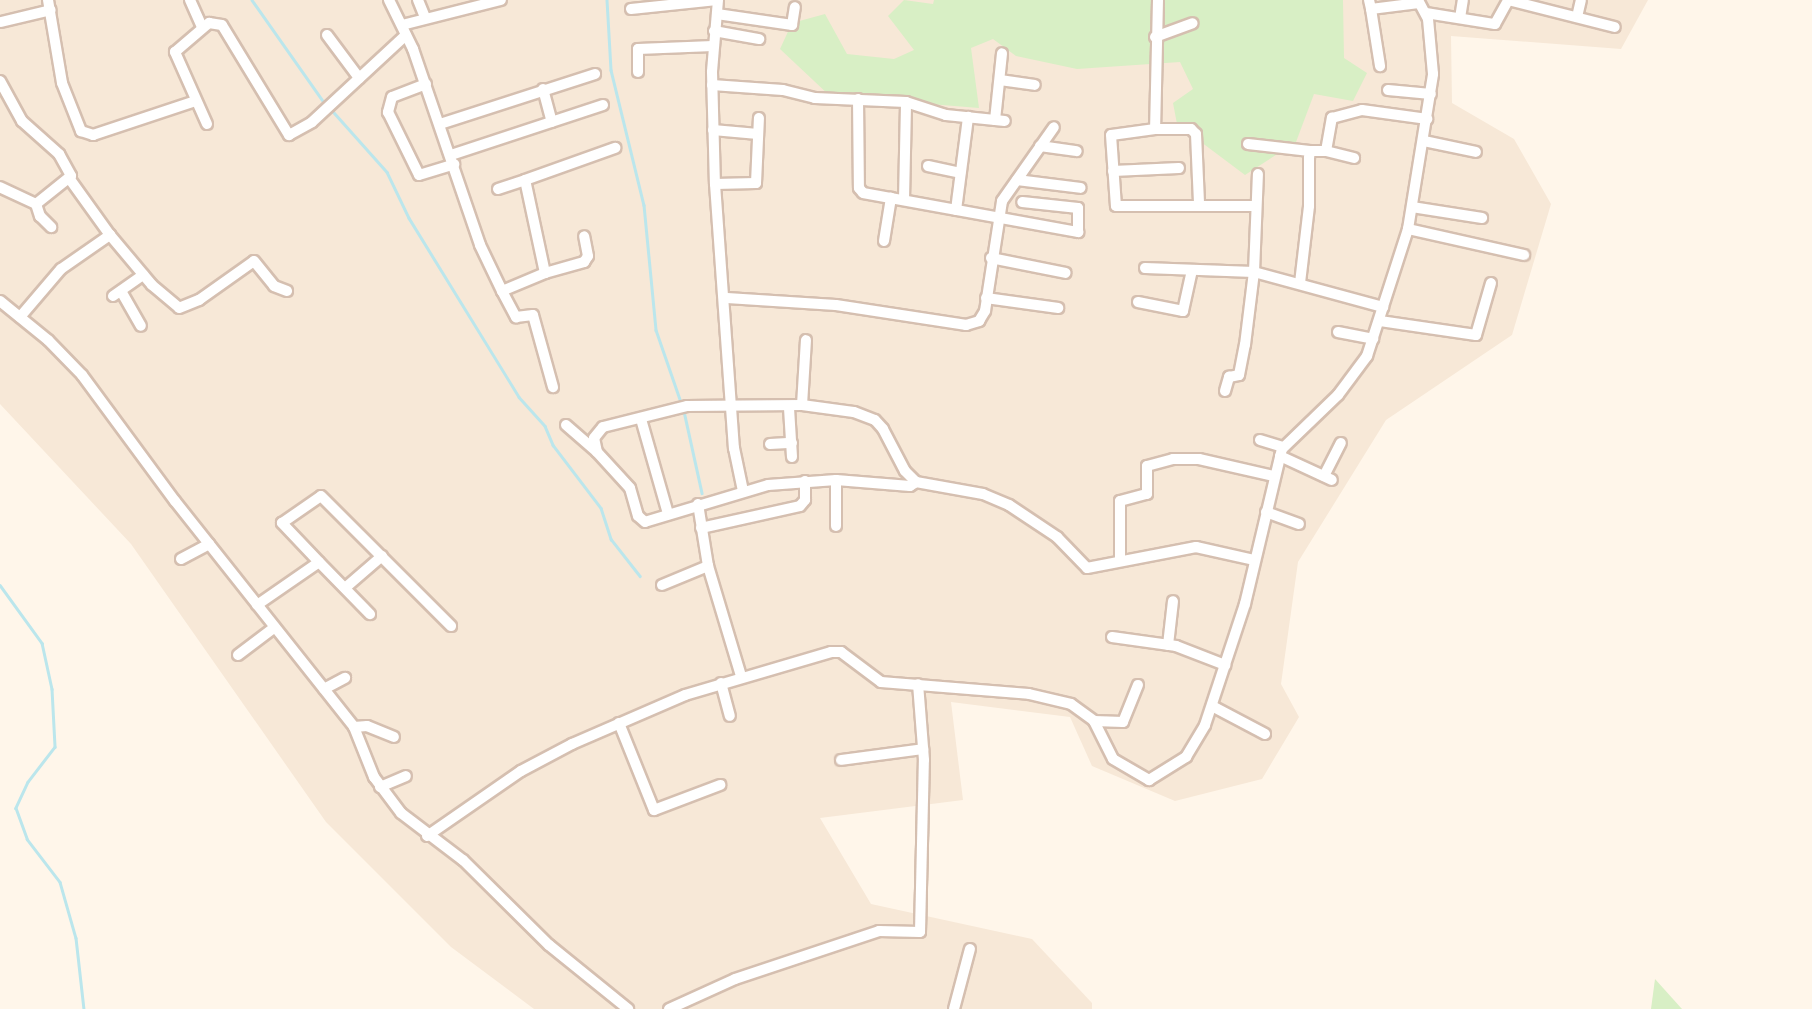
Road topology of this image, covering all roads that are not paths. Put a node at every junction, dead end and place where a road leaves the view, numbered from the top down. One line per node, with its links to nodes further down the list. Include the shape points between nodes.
1 (190, 0): 22 (street)
2 (389, 0): 24 (street)
3 (418, 0): 17 (street)
4 (501, 0): 17 (street)
5 (717, 0): 14 (street); 16 (street)
6 (1158, 0): 27 (street)
7 (1463, 0): 19 (street)
8 (1581, 0): 18 (street)
9 (1507, 1): 18 (street); 19 (street, via 1498,23)
10 (1418, 2): 11 (street); 15 (street)
11 (1370, 4): 31 (street)
12 (49, 5): 20 (street); 44 (street, via 62,83 76,123 88,135)
13 (795, 7): 16 (street, via 792,25)
14 (631, 9)
15 (1426, 13): 19 (street); 42 (street)
16 (716, 14): 25 (street)
17 (425, 17): 24 (street)
18 (1577, 17): 23 (street)
19 (1460, 18)
20 (1, 22)
21 (1193, 23): 27 (street)
22 (202, 27): 34 (street, via 220,22 289,135 312,122); 44 (street, via 175,52)
23 (1615, 27)
24 (404, 30): 34 (street); 37 (street)
25 (714, 32): 28 (street); 29 (street)
26 (327, 34): 34 (street)
27 (1155, 37): 55 (street)
28 (759, 39)
29 (713, 46): 32 (street, via 638,49); 38 (street)
30 (1002, 53): 35 (street)
31 (1380, 66)
32 (638, 72)
33 (595, 74): 40 (street)
34 (359, 79)
35 (1000, 80): 39 (street); 47 (street, via 1000,121)
36 (0, 81): 72 (street, via 22,121 67,164)
37 (426, 84): 52 (street); 66 (street, via 392,97 388,112 419,175)
38 (712, 85): 43 (street); 54 (street)
39 (1035, 85)
40 (542, 89): 50 (street); 52 (street)
41 (1388, 90): 42 (street)
42 (1431, 94): 49 (street)
43 (858, 99): 45 (street); 79 (street, via 859,188 863,193)
44 (195, 101): 51 (street)
45 (905, 102): 47 (street); 80 (street)
46 (603, 105): 50 (street)
47 (968, 117): 70 (street)
48 (759, 118): 56 (street)
49 (1427, 119): 57 (street); 63 (street, via 1373,110 1339,113 1330,123)
50 (552, 122): 66 (street)
51 (207, 124)
52 (440, 124): 66 (street)
53 (1054, 127): 59 (street)
54 (713, 130): 56 (street); 75 (street)
55 (1155, 130): 69 (street, via 1112,133); 83 (street, via 1191,128 1196,134)
56 (758, 134): 75 (street, via 754,185)
57 (1424, 141): 64 (street); 85 (street)
58 (1248, 144): 62 (street)
59 (1040, 146): 61 (street); 74 (street)
60 (615, 148): 73 (street)
61 (1077, 151)
62 (1310, 151): 63 (street); 102 (street, via 1310,206)
63 (1326, 151): 65 (street)
64 (1476, 152)
65 (1354, 158)
66 (452, 160): 105 (street, via 480,246)
67 (928, 166): 70 (street)
68 (1179, 168): 69 (street)
69 (1113, 171): 83 (street, via 1118,207)
70 (960, 173): 86 (street)
71 (1258, 174): 84 (street)
72 (69, 178): 82 (street); 91 (street)
73 (525, 180): 78 (street); 99 (street)
74 (1017, 180): 77 (street); 88 (street, via 1002,201)
75 (715, 184): 106 (street)
76 (0, 187): 82 (street)
77 (1081, 188)
78 (498, 189)
79 (891, 198): 80 (street); 93 (street)
80 (904, 200): 86 (street)
81 (1022, 202): 88 (street, via 1080,209 1078,232)
82 (36, 204): 89 (street)
83 (1199, 204): 84 (street)
84 (1254, 206): 98 (street)
85 (1412, 207): 87 (street); 90 (street)
86 (956, 210): 88 (street)
87 (1482, 218)
88 (997, 219): 95 (street)
89 (51, 227)
90 (1408, 229): 94 (street); 110 (street)
91 (110, 235): 101 (street); 112 (street, via 61,269)
92 (584, 236): 99 (street, via 587,259)
93 (884, 241)
94 (1524, 255)
95 (991, 258): 100 (street); 107 (street)
96 (1144, 268): 97 (street)
97 (1192, 270): 98 (street); 109 (street, via 1183,311)
98 (1254, 272): 102 (street); 119 (street, via 1238,376 1229,377)
99 (545, 273): 105 (street)
100 (1066, 273)
101 (143, 275): 104 (street, via 179,307 199,300 254,261 274,286); 114 (street, via 117,293)
102 (1300, 283): 110 (street, via 1328,295)
103 (1491, 283): 113 (street, via 1476,335)
104 (287, 291)
105 (502, 291): 118 (street, via 516,317 533,315)
106 (727, 298): 107 (street, via 813,303 966,325 983,316); 120 (street)
107 (986, 298): 111 (street)
108 (0, 301): 112 (street)
109 (1138, 302)
110 (1384, 307): 113 (street)
111 (1058, 309)
112 (20, 317): 143 (street, via 82,374)
113 (1380, 320): 116 (street)
114 (141, 326)
115 (1338, 332): 116 (street)
116 (1373, 339): 130 (street, via 1341,391)
117 (806, 340): 121 (street)
118 (553, 387)
119 (1226, 391)
120 (731, 405): 122 (street); 123 (street, via 687,406); 136 (street)
121 (802, 405): 122 (street); 135 (street, via 864,414 875,420)
122 (789, 408): 126 (street)
123 (641, 419): 129 (street, via 598,430 594,438); 139 (street)
124 (566, 425): 129 (street)
125 (1260, 440): 130 (street)
126 (792, 443): 128 (street); 131 (street)
127 (1341, 443): 130 (street, via 1328,478)
128 (770, 444)
129 (597, 452): 139 (street, via 630,488 639,518 649,521)
130 (1282, 452): 132 (street)
131 (792, 457)
132 (1274, 476): 138 (street); 145 (street, via 1199,459 1147,466 1147,494 1120,501)
133 (836, 480): 134 (street); 135 (street, via 910,486); 141 (street)
134 (806, 481): 136 (street); 142 (street, via 800,506)
135 (916, 482): 145 (street, via 983,494 1009,505 1057,537 1087,568)
136 (743, 491): 137 (street)
137 (698, 504): 139 (street); 142 (street)
138 (1266, 512): 140 (street); 147 (street)
139 (668, 514)
140 (1299, 524)
141 (836, 526)
142 (701, 528): 149 (street)
143 (209, 544): 146 (street); 153 (street)
144 (382, 556): 148 (street, via 321,496 282,523); 151 (street); 155 (street)
145 (1120, 558): 147 (street, via 1202,547)
146 (181, 559)
147 (1254, 560): 160 (street)
148 (319, 562): 151 (street); 153 (street)
149 (708, 566): 150 (street); 161 (street)
150 (662, 585)
151 (345, 588): 154 (street)
152 (1173, 601): 158 (street)
153 (257, 605): 156 (street)
154 (370, 614)
155 (451, 626)
156 (275, 627): 159 (street); 166 (street)
157 (1112, 637): 158 (street)
158 (1168, 645): 160 (street)
159 (238, 655)
160 (1225, 665): 167 (street)
161 (741, 676): 163 (street); 164 (street, via 839,651 881,681)
162 (345, 678): 166 (street)
163 (721, 683): 168 (street); 170 (street)
164 (918, 684): 169 (street, via 1053,698 1077,706); 174 (street)
165 (1138, 685): 169 (street, via 1123,722)
166 (324, 689): 171 (street)
167 (1212, 706): 169 (street, via 1188,754 1151,780 1113,759); 172 (street)
168 (730, 716)
169 (1094, 721)
170 (619, 723): 177 (street, via 654,810); 179 (street, via 521,771)
171 (354, 727): 173 (street, via 367,726); 178 (street)
172 (1265, 734)
173 (394, 737)
174 (923, 749): 175 (street); 182 (street, via 920,932 879,931 735,979)
175 (841, 760)
176 (406, 776): 178 (street)
177 (720, 785)
178 (380, 787): 179 (street)
179 (427, 836): 181 (street, via 463,860 550,945)
180 (970, 949): 183 (street)
181 (628, 1009)
182 (669, 1009)
183 (954, 1009)

